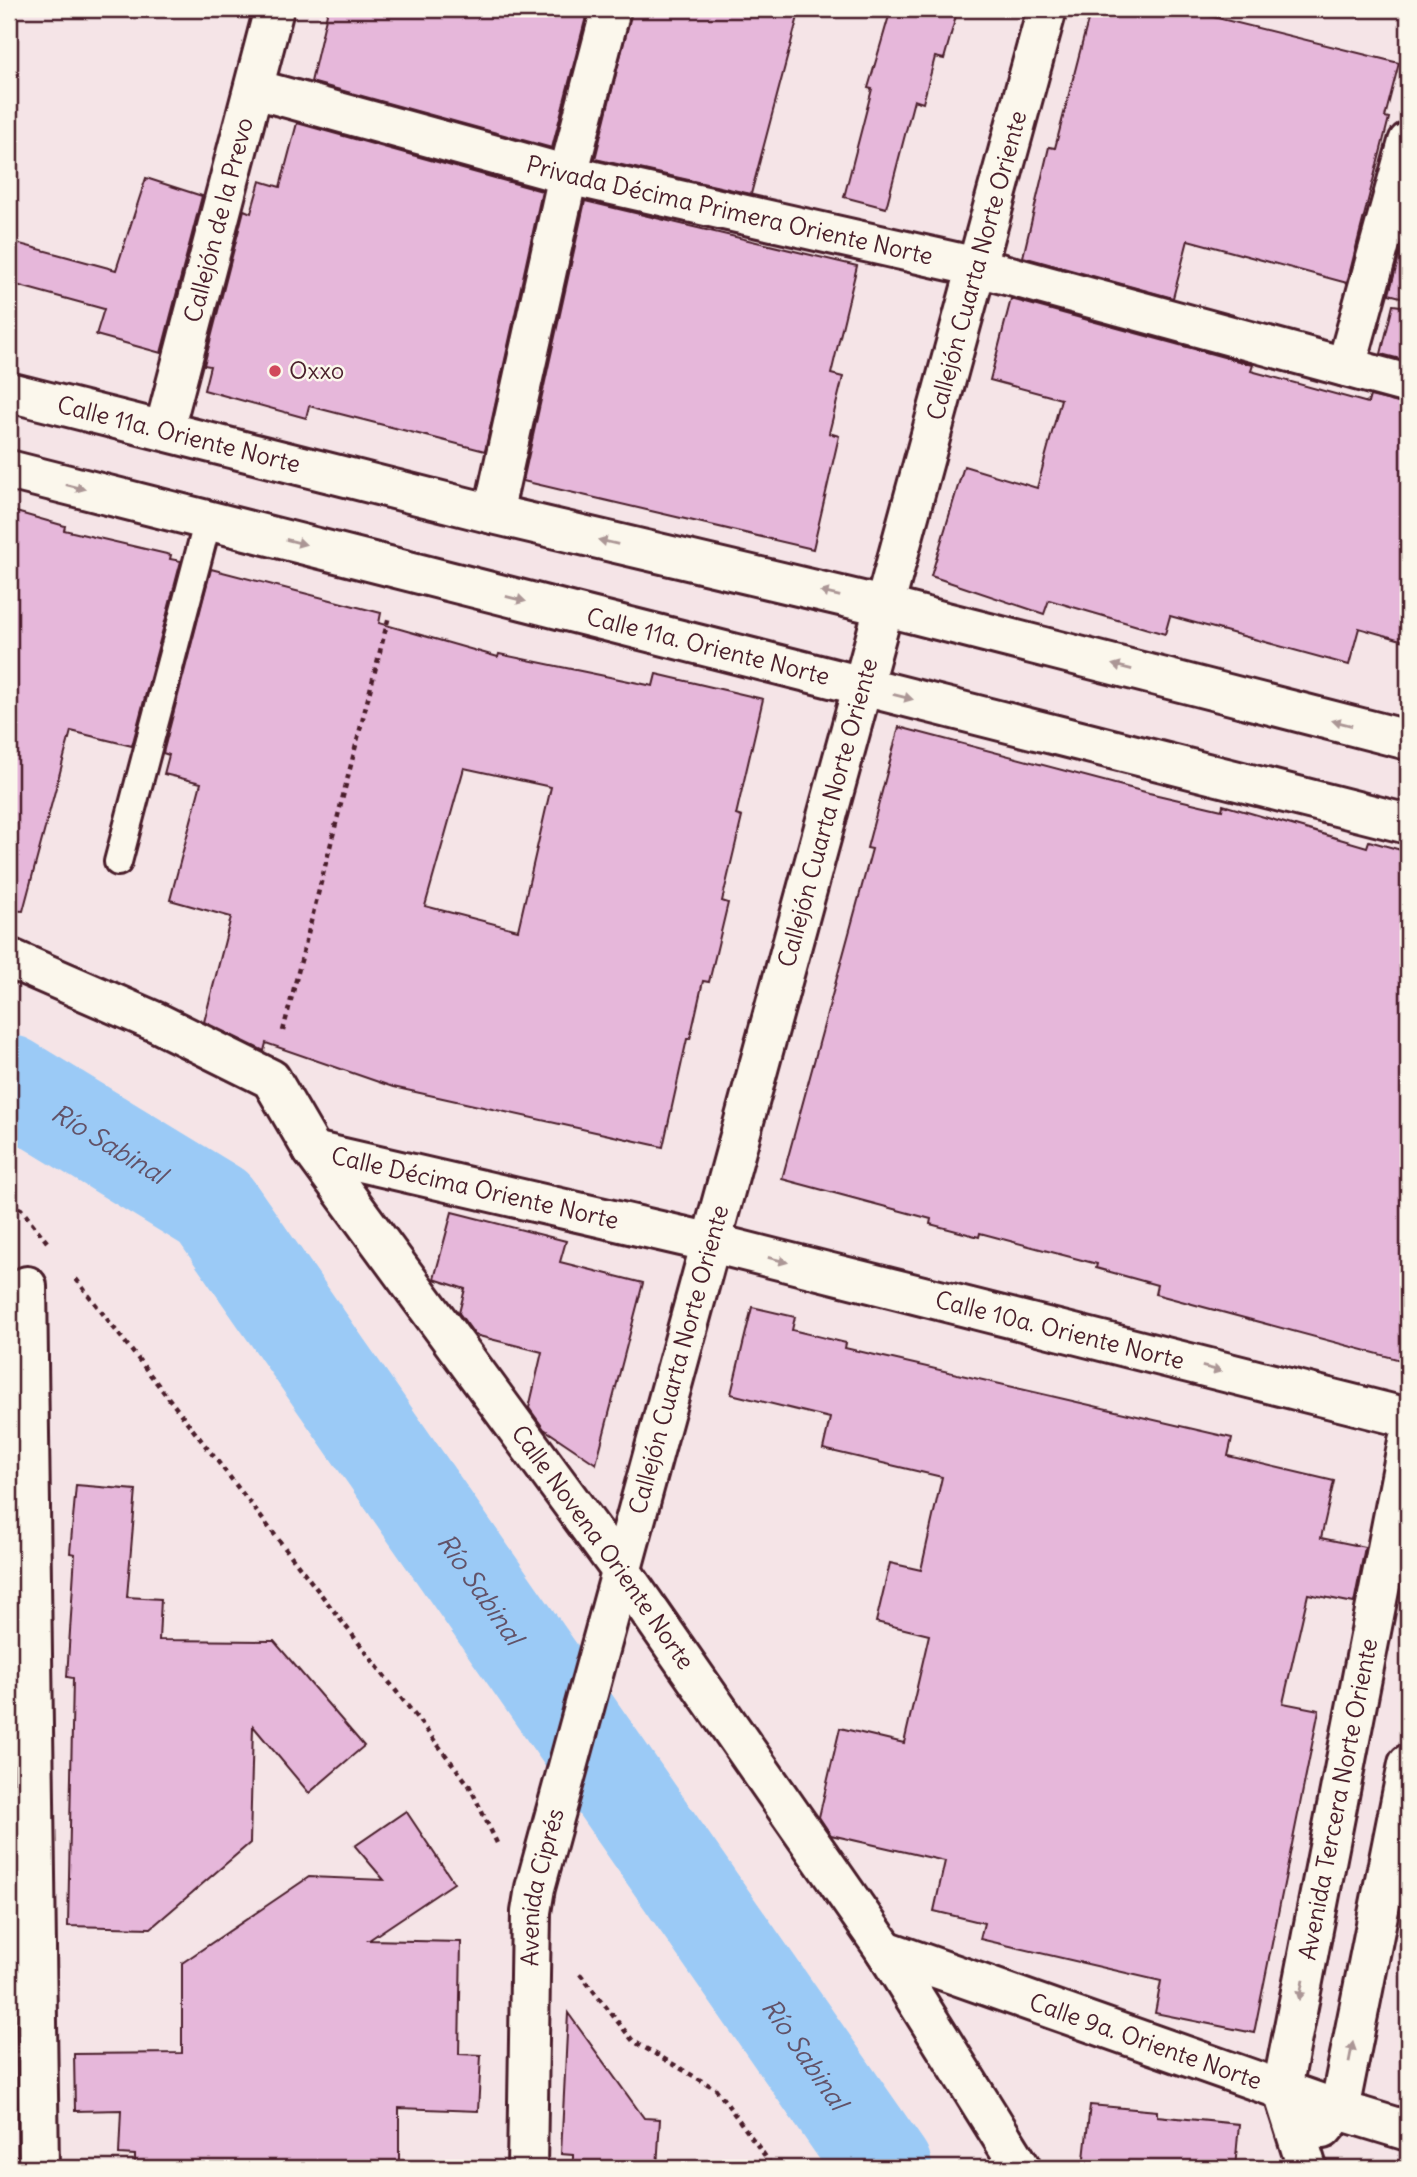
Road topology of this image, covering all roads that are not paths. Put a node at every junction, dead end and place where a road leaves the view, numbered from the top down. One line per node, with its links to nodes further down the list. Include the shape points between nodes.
1 (274, 9): 4 (street, Callejón de la Prevo)
2 (611, 9): 6 (street)
3 (1047, 9): 7 (street, Callejón Cuarta Norte Oriente)
4 (255, 89): 6 (street, Privada Décima Primera Oriente Norte); 11 (street, Callejón de la Prevo)
5 (1408, 142): 8 (street)
6 (568, 175): 7 (street, Privada Décima Primera Oriente Norte); 13 (street)
7 (977, 267): 8 (street, Privada Décima Primera Oriente Norte); 15 (street, Callejón Cuarta Norte Oriente)
8 (1346, 367): 9 (street, Privada Décima Primera Oriente Norte)
9 (1408, 384)
10 (9, 392): 11 (street, Calle 11a. Oriente Norte)
11 (164, 430): 13 (street, Calle 11a. Oriente Norte)
12 (9, 470): 14 (street, Calle 11a. Oriente Norte, one-way to 14)
13 (493, 514): 15 (street, Calle 11a. Oriente Norte, one-way to 13)
14 (208, 520): 16 (street, Calle 11a. Oriente Norte, one-way to 16); 19 (lane)
15 (883, 606): 16 (street, Callejón Cuarta Norte Oriente); 17 (street, Calle 11a. Oriente Norte, one-way to 15)
16 (862, 687): 18 (street, Calle 11a. Oriente Norte, one-way to 18); 22 (street, Callejón Cuarta Norte Oriente)
17 (1408, 740)
18 (1408, 824)
19 (118, 862)
20 (9, 958): 21 (street, Calle Décima Oriente Norte, via 156,1022 271,1079)
21 (313, 1151): 22 (street, Calle Décima Oriente Norte); 26 (street, Calle Novena Oriente Norte)
22 (712, 1243): 24 (street, Calle 10a. Oriente Norte, one-way to 24); 26 (street, Callejón Cuarta Norte Oriente)
23 (27, 1286): 34 (street)
24 (1408, 1418)
25 (1408, 1441): 30 (street, Avenida Tercera Norte Oriente, one-way to 30)
26 (620, 1569): 27 (street, Callejón Cuarta Norte Oriente); 29 (street, Calle Novena Oriente Norte)
27 (607, 1616): 35 (street, Avenida Ciprés, via 533,1900)
28 (1408, 1764): 31 (street, Avenida Tercera Norte Oriente, one-way to 28)
29 (885, 1950): 30 (street, Calle 9a. Oriente Norte); 36 (street, Calle Novena Oriente Norte)
30 (1282, 2089): 31 (street, Calle 9a. Oriente Norte); 33 (street, Avenida Tercera Norte Oriente)
31 (1339, 2110): 32 (street, Calle 9a. Oriente Norte); 33 (street, Avenida Tercera Norte Oriente)
32 (1408, 2131)
33 (1304, 2162)
34 (39, 2168)
35 (527, 2168)
36 (1021, 2168)

